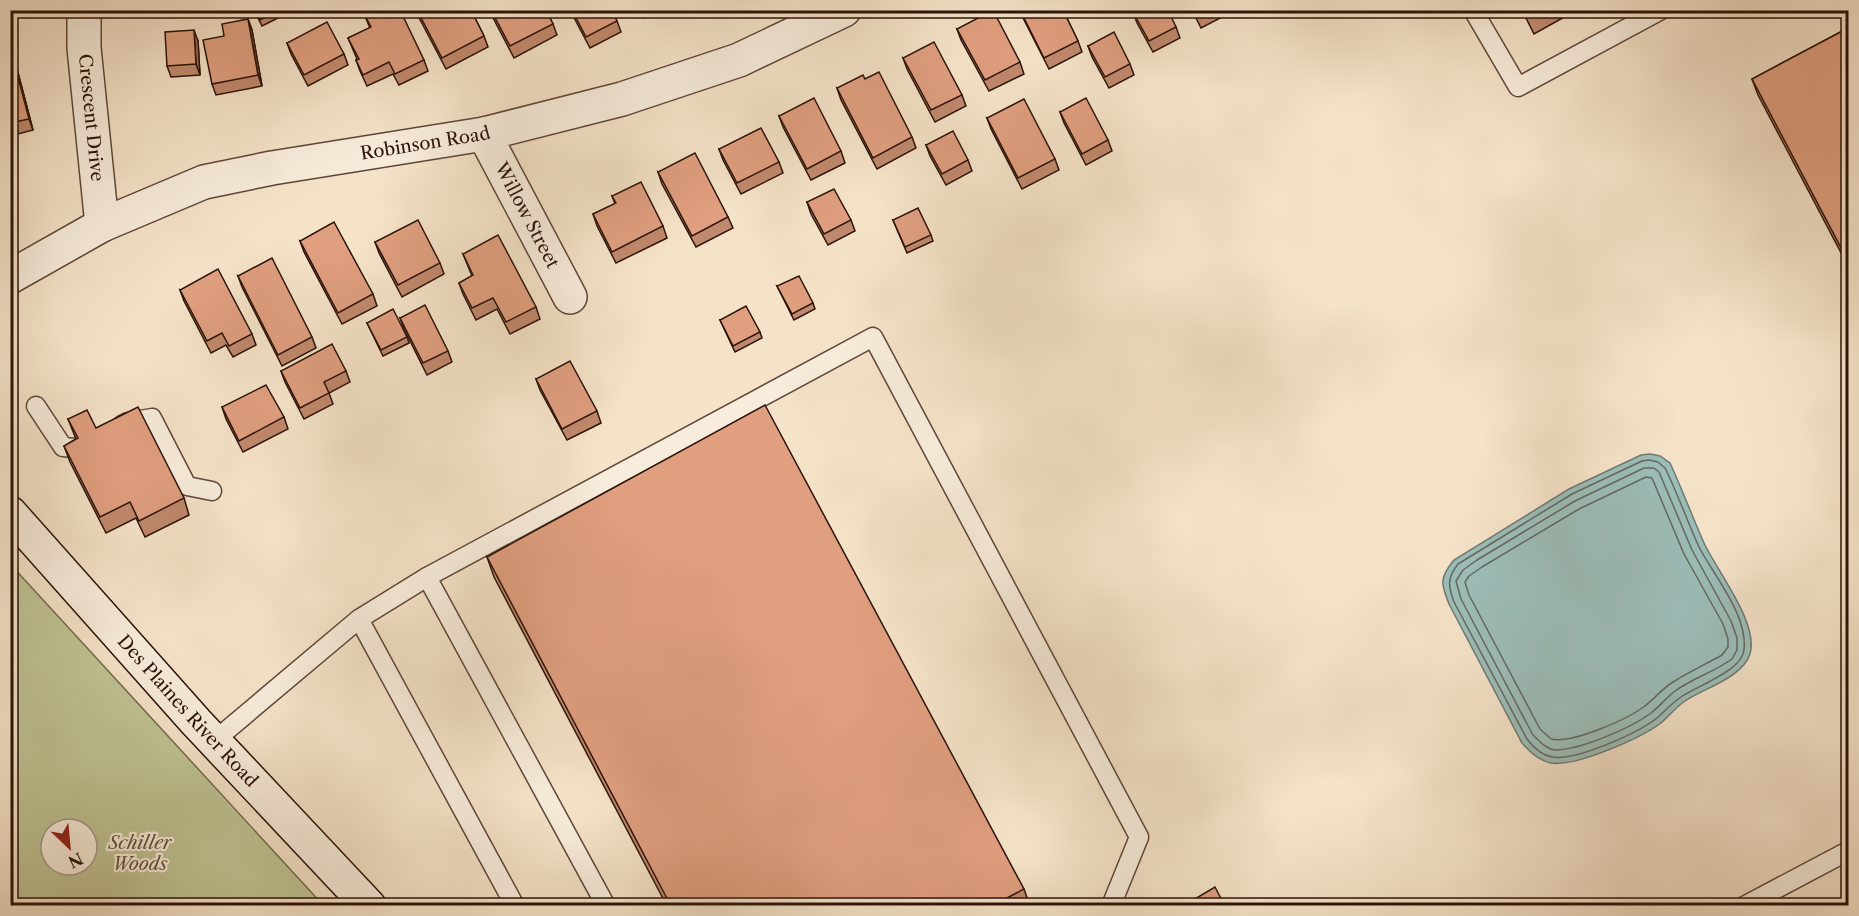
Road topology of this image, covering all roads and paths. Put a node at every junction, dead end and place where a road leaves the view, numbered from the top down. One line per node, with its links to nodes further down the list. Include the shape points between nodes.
1 (84, 10): 6 (street, Crescent Drive, via 84,48)
2 (844, 10): 5 (street, Robinson Road, via 728,64 622,99)
3 (1473, 10): 4 (lane, via 1518,87)
4 (1661, 10)
5 (484, 134): 6 (street, Robinson Road, via 204,182); 8 (street, Willow Street)
6 (102, 225): 7 (street, Robinson Road)
7 (10, 278)
8 (570, 297)
9 (36, 406): 11 (lane, via 63,447)
10 (108, 432): 12 (lane, via 128,422 152,418 187,486)
11 (80, 446)
12 (212, 492)
13 (10, 513): 16 (street, Des Plaines River Road)
14 (427, 577): 15 (lane); 20 (lane); 21 (lane, via 873,336 1139,837)
15 (358, 619): 16 (lane); 19 (lane)
16 (214, 741): 18 (street, Des Plaines River Road)
17 (1848, 850): 22 (lane)
18 (369, 906)
19 (515, 906)
20 (606, 906)
21 (1111, 906)
22 (1744, 906)

